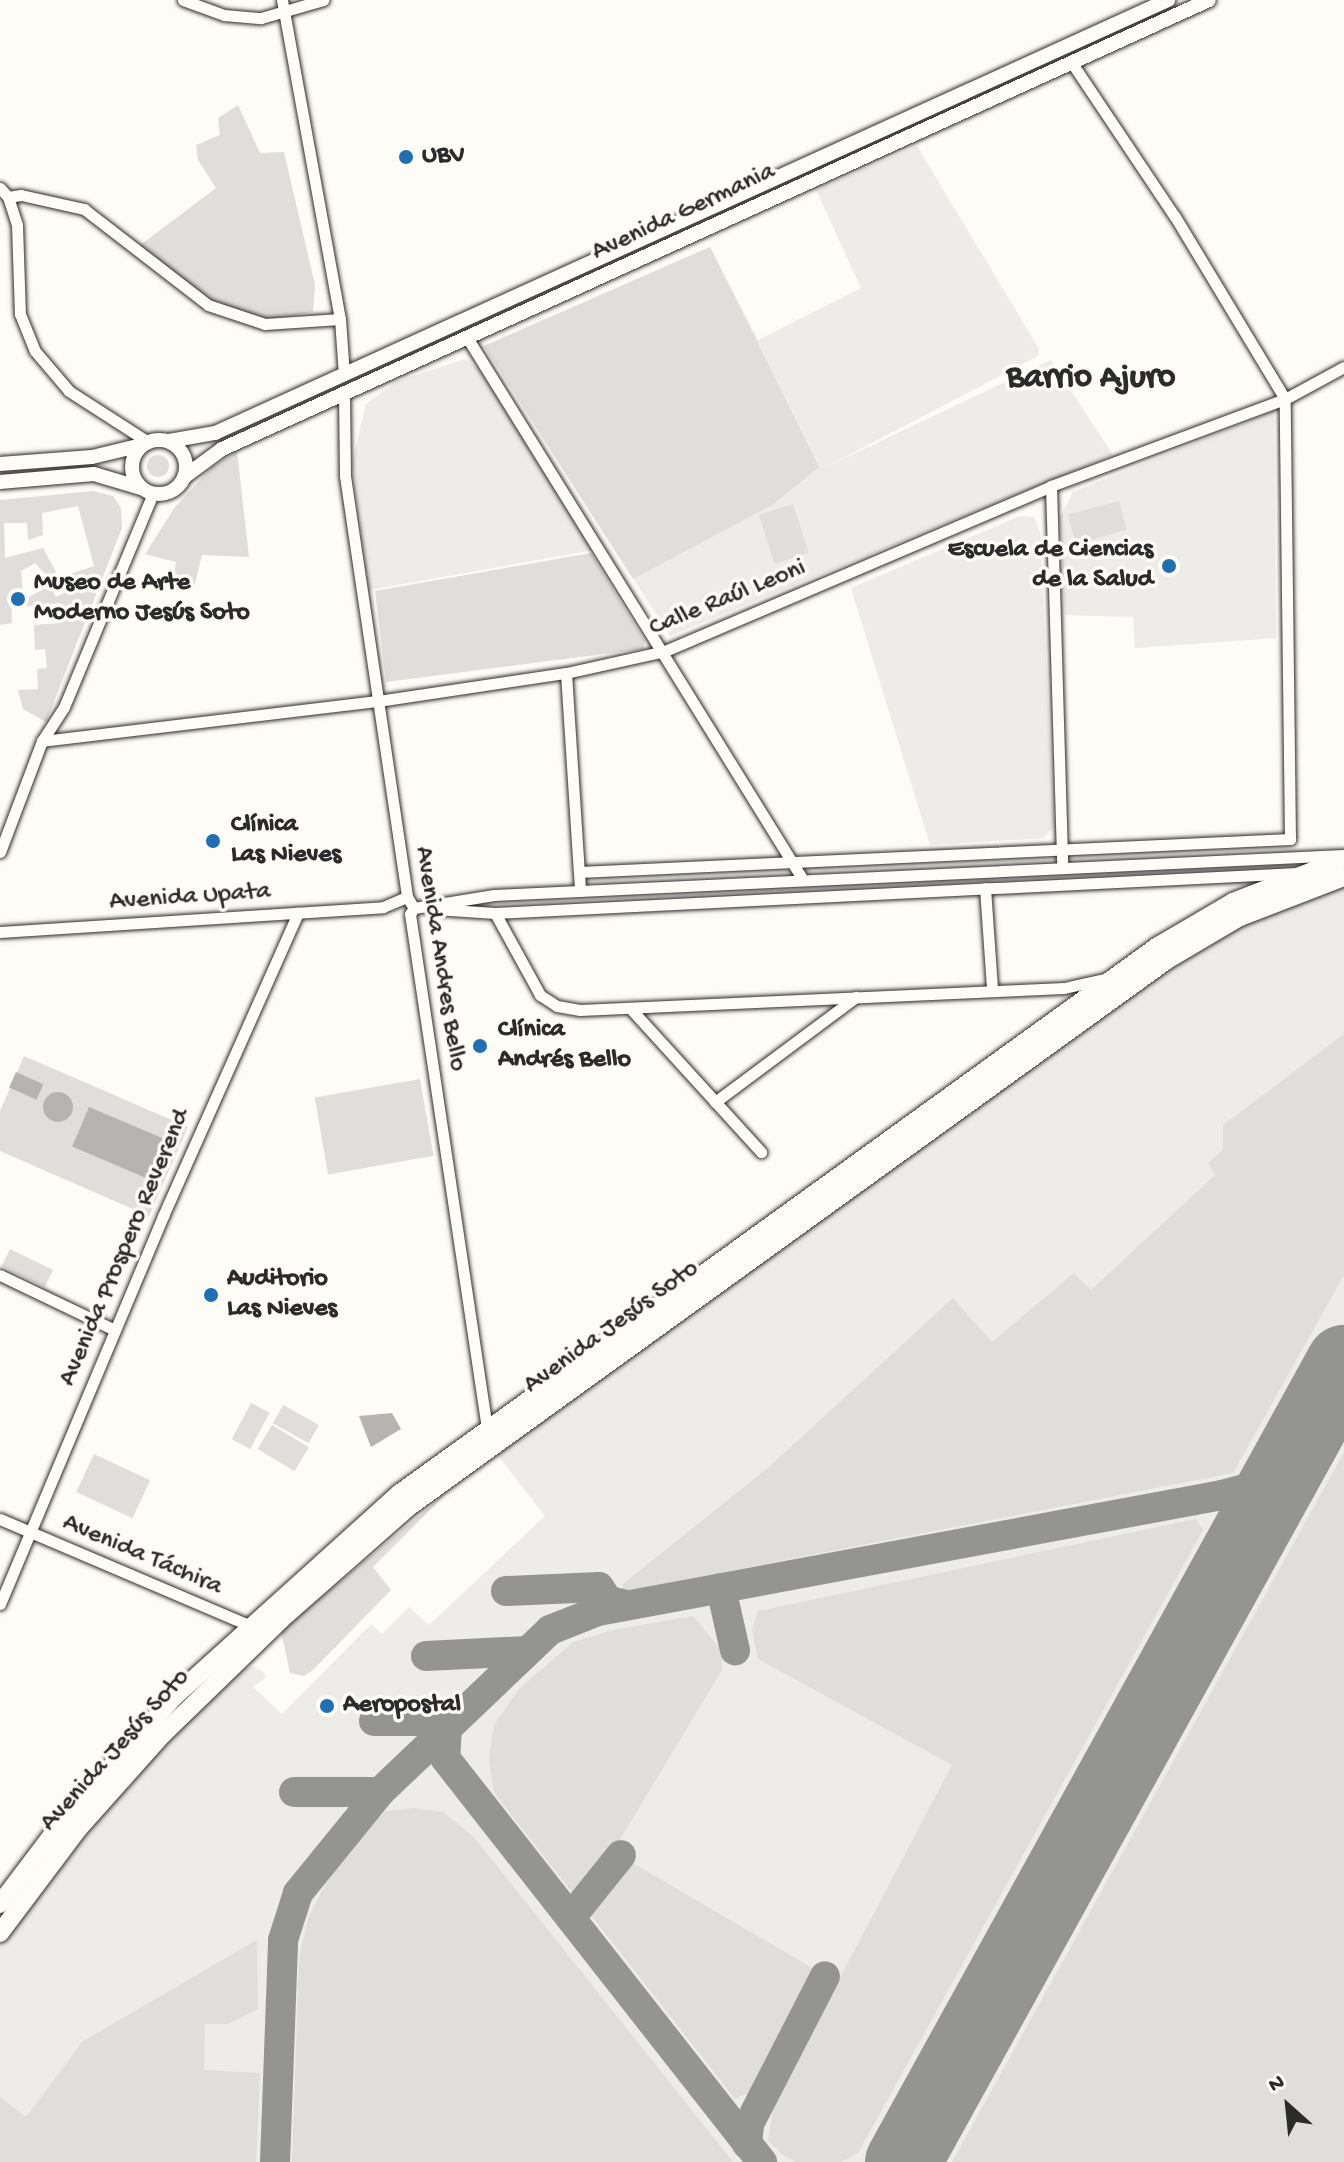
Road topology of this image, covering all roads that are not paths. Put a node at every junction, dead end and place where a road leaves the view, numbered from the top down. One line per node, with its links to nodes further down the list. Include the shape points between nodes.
1 (183, 0): 6 (street, via 235,17)
2 (282, 0): 6 (street)
3 (323, 0): 6 (street)
4 (1168, 0): 12 (street, Avenida Germania)
5 (1209, 0): 7 (street, Avenida Germania)
6 (286, 14): 9 (street)
7 (1072, 63): 10 (street, Avenida Germania); 14 (street, via 1175,217)
8 (4, 192): 9 (street, via 84,209 208,305 265,324); 16 (street, via 17,225 20,314 35,351 69,391)
9 (340, 319): 12 (street)
10 (468, 339): 13 (street, Avenida Germania); 22 (street)
11 (1344, 367): 14 (street, Calle Raúl Leoni)
12 (344, 375): 15 (street, Avenida Germania, via 205,438)
13 (344, 394): 18 (street, Avenida Germania, via 211,455); 24 (street, Avenida Andres Bello, via 345,476)
14 (1285, 399): 20 (street, Calle Raúl Leoni); 26 (street, via 1290,839)
15 (169, 441): 16 (street); 18 (street, via 184,456)
16 (145, 443): 17 (street, via 92,457); 21 (street, via 132,463)
17 (0, 464)
18 (184, 477): 21 (street, via 169,492)
19 (0, 482): 21 (street, via 94,474)
20 (1051, 486): 22 (street, Calle Raúl Leoni); 26 (street)
21 (148, 491): 25 (street, via 64,707)
22 (665, 651): 23 (street, Calle Raúl Leoni); 29 (street)
23 (566, 673): 24 (street, Calle Raúl Leoni); 31 (street)
24 (378, 701): 25 (street, Calle Raúl Leoni); 37 (street, Avenida Andres Bello)
25 (42, 741): 27 (street)
26 (1065, 847): 29 (street); 30 (street)
27 (0, 852)
28 (1344, 857): 30 (street); 32 (main road, Avenida Jesús Soto)
29 (795, 861): 31 (street); 34 (street)
30 (1062, 867): 34 (street)
31 (579, 872): 36 (street)
32 (1302, 873): 33 (street); 35 (street); 43 (main road, Avenida Jesús Soto, via 1211,913)
33 (1344, 877): 51 (main road, Avenida Jesús Soto, via 1253,912 1167,960)
34 (803, 880): 36 (street)
35 (985, 888): 41 (street); 44 (street)
36 (580, 891): 39 (street, via 494,895)
37 (407, 897): 38 (street, Avenida Upata); 39 (street, Avenida Andres Bello)
38 (383, 907): 39 (street, Avenida Upata); 40 (street, Avenida Upata)
39 (412, 911): 41 (street); 51 (street, Avenida Andres Bello)
40 (298, 913): 42 (street, Avenida Upata); 50 (street, Avenida Prospero Reverend)
41 (495, 913): 46 (street, via 540,995 557,1006 580,1010)
42 (0, 932)
43 (1115, 977): 44 (street, via 1064,988); 51 (main road, Avenida Jesús Soto)
44 (992, 989): 45 (street)
45 (856, 997): 46 (street); 47 (street)
46 (630, 1008): 47 (street)
47 (715, 1102): 48 (street)
48 (761, 1152)
49 (0, 1275): 50 (street)
50 (115, 1330): 53 (street, Avenida Prospero Reverend)
51 (488, 1439): 55 (main road, Avenida Jesús Soto)
52 (0, 1519): 53 (street, Avenida Táchira)
53 (28, 1531): 54 (street, Avenida Prospero Reverend); 55 (street, Avenida Táchira)
54 (0, 1604)
55 (257, 1631): 56 (main road, Avenida Jesús Soto, via 121,1754); 57 (main road, Avenida Jesús Soto, via 113,1789)
56 (0, 1904)
57 (0, 1933)

